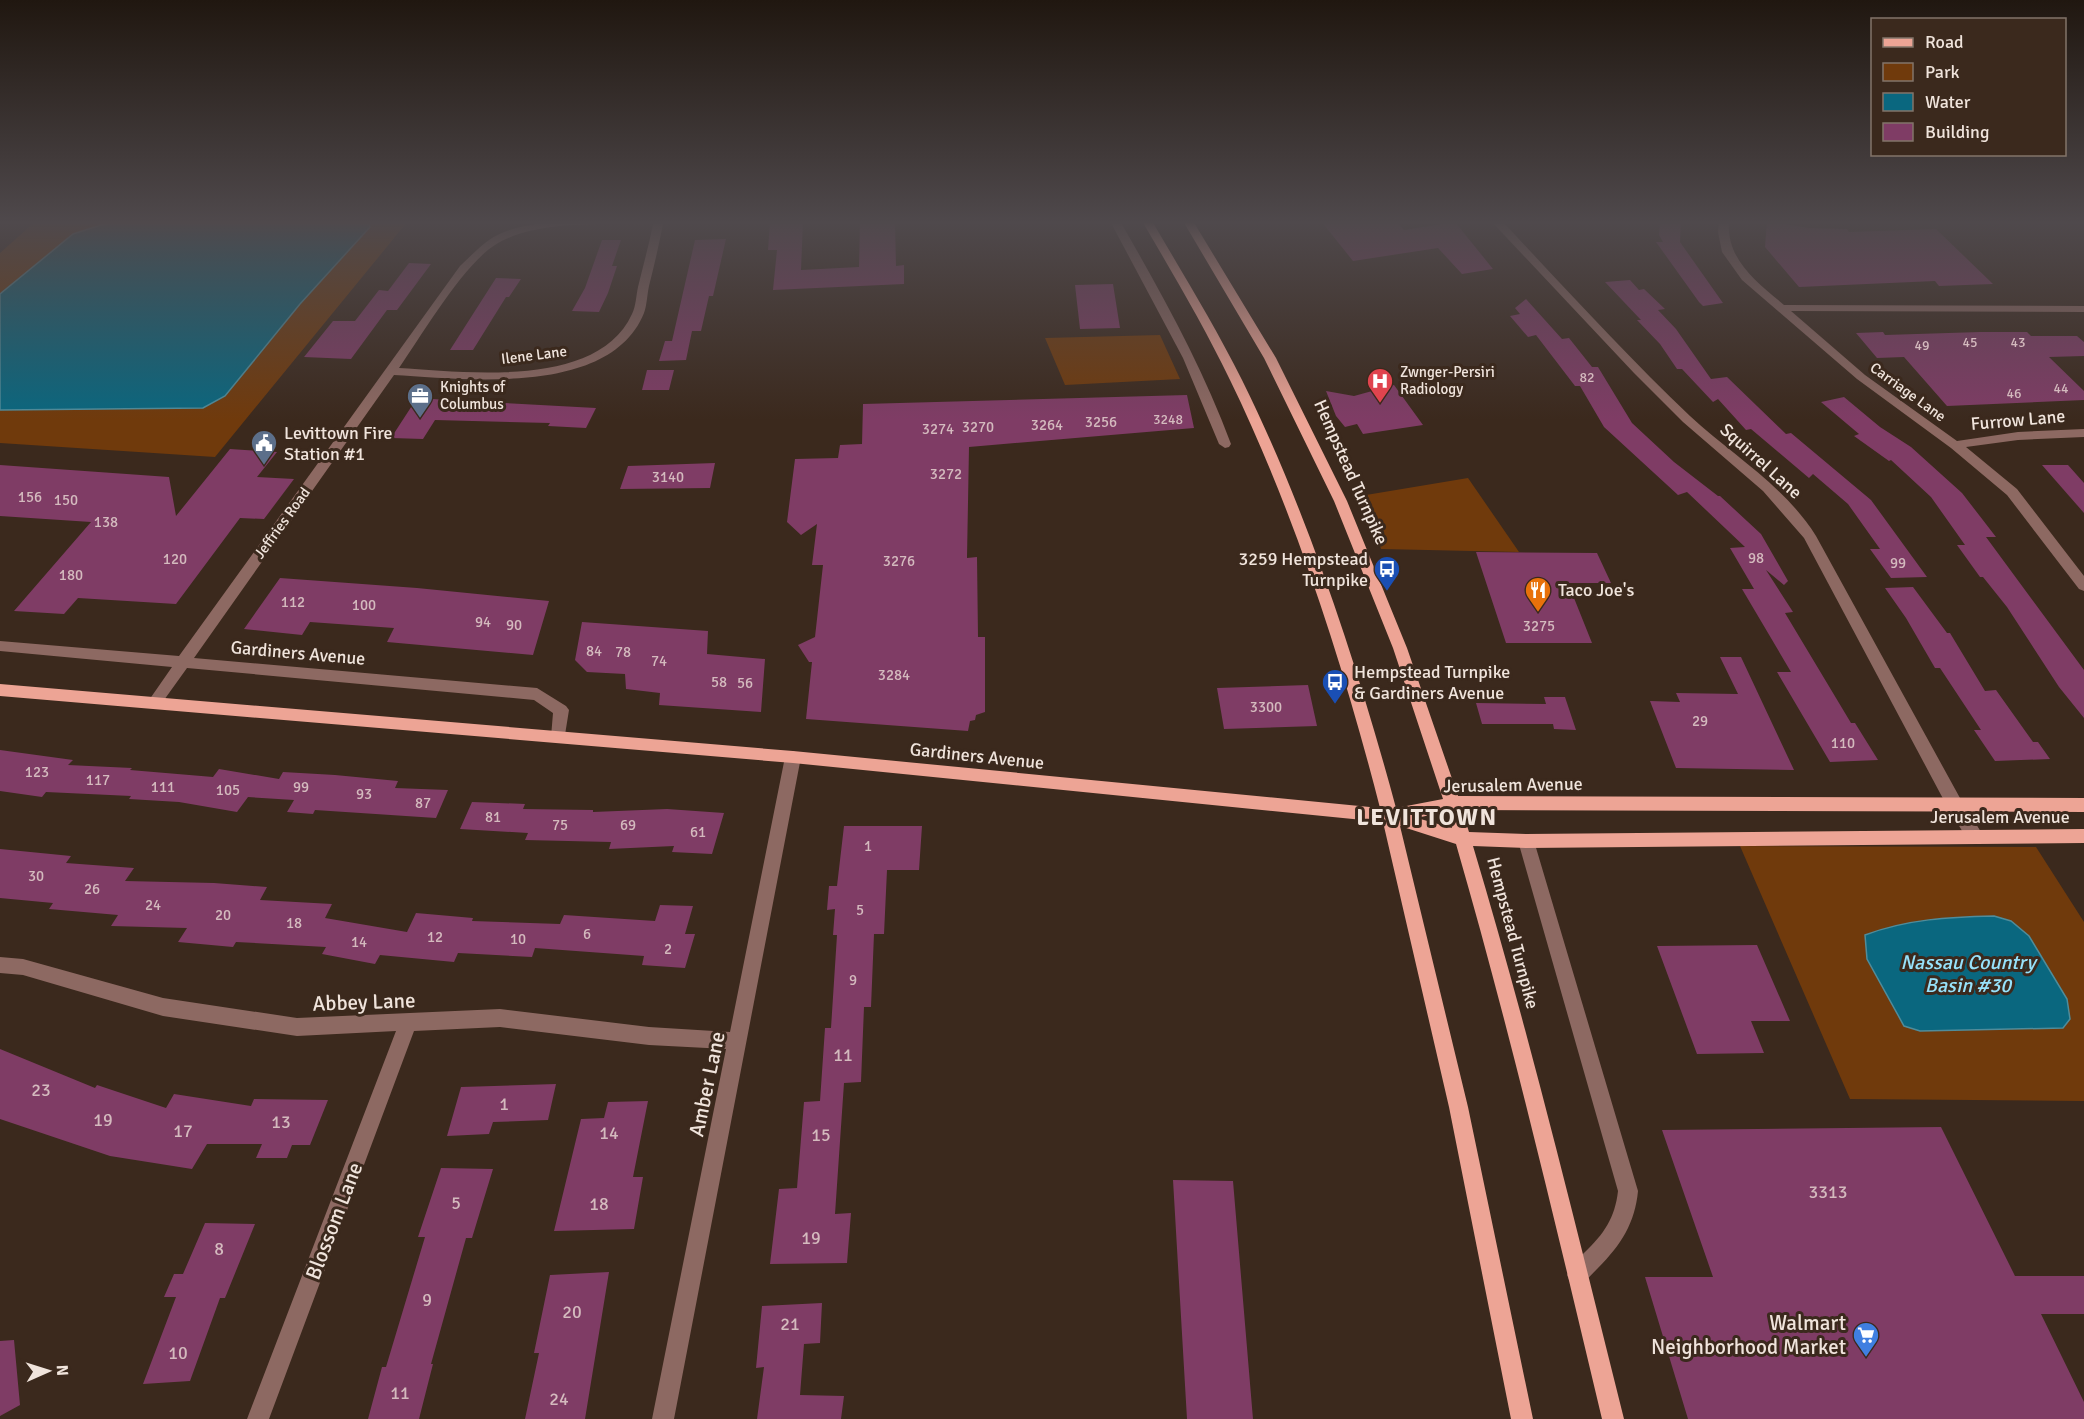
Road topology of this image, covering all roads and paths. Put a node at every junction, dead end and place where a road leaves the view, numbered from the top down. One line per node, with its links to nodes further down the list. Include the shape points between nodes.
1 (450, 287): 10 (street, Jeffries Road)
2 (644, 287): 10 (street, Ilene Lane, via 637,317 624,335 606,352 586,363 518,375)
3 (1152, 287): 12 (street, via 1173,324)
4 (1186, 287): 24 (main road, via 1222,350 1295,516 1352,681)
5 (1230, 287): 22 (main road, Hempstead Turnpike, via 1279,371 1343,507 1393,630)
6 (1559, 287): 21 (street, Squirrel Lane, via 1670,403 1797,517)
7 (1757, 287): 8 (street, Carriage Lane)
8 (1782, 308): 9 (street); 13 (street, Carriage Lane, via 1861,377)
9 (2084, 309)
10 (390, 371): 16 (street, Jeffries Road)
11 (2084, 433): 13 (street, Furrow Lane, via 2018,436)
12 (1225, 444)
13 (1954, 445): 14 (street, Carriage Lane, via 2012,492)
14 (2084, 586)
15 (0, 646): 16 (street, Gardiners Avenue)
16 (183, 662): 18 (street, Jeffries Road); 19 (street, Gardiners Avenue, via 537,694 561,710)
17 (0, 690): 18 (main road, Gardiners Avenue)
18 (154, 703): 19 (main road, Gardiners Avenue)
19 (559, 737): 20 (main road, Gardiners Avenue)
20 (793, 757): 24 (main road, Gardiners Avenue); 31 (street, Amber Lane)
21 (1954, 802): 22 (main road, Jerusalem Avenue); 23 (main road, Jerusalem Avenue); 26 (street, Squirrel Lane)
22 (1454, 803): 24 (main road, Jerusalem Avenue); 27 (main road, Hempstead Turnpike)
23 (2084, 805)
24 (1390, 816): 27 (main road, Jerusalem Avenue); 35 (main road, via 1423,941)
25 (2084, 836): 26 (main road, Jerusalem Avenue)
26 (1976, 837): 28 (main road, Jerusalem Avenue)
27 (1464, 839): 28 (main road, Jerusalem Avenue); 32 (main road, Hempstead Turnpike)
28 (1526, 841): 32 (street, via 1628,1191 1627,1213 1616,1234)
29 (0, 965): 30 (street, Abbey Lane, via 22,967 163,1007 297,1027)
30 (408, 1023): 31 (street, Abbey Lane, via 500,1018 649,1036); 33 (street, Blossom Lane)
31 (737, 1041): 34 (street, Amber Lane)
32 (1577, 1275): 36 (main road, Hempstead Turnpike)
33 (258, 1419)
34 (663, 1419)
35 (1522, 1419)
36 (1613, 1419)

